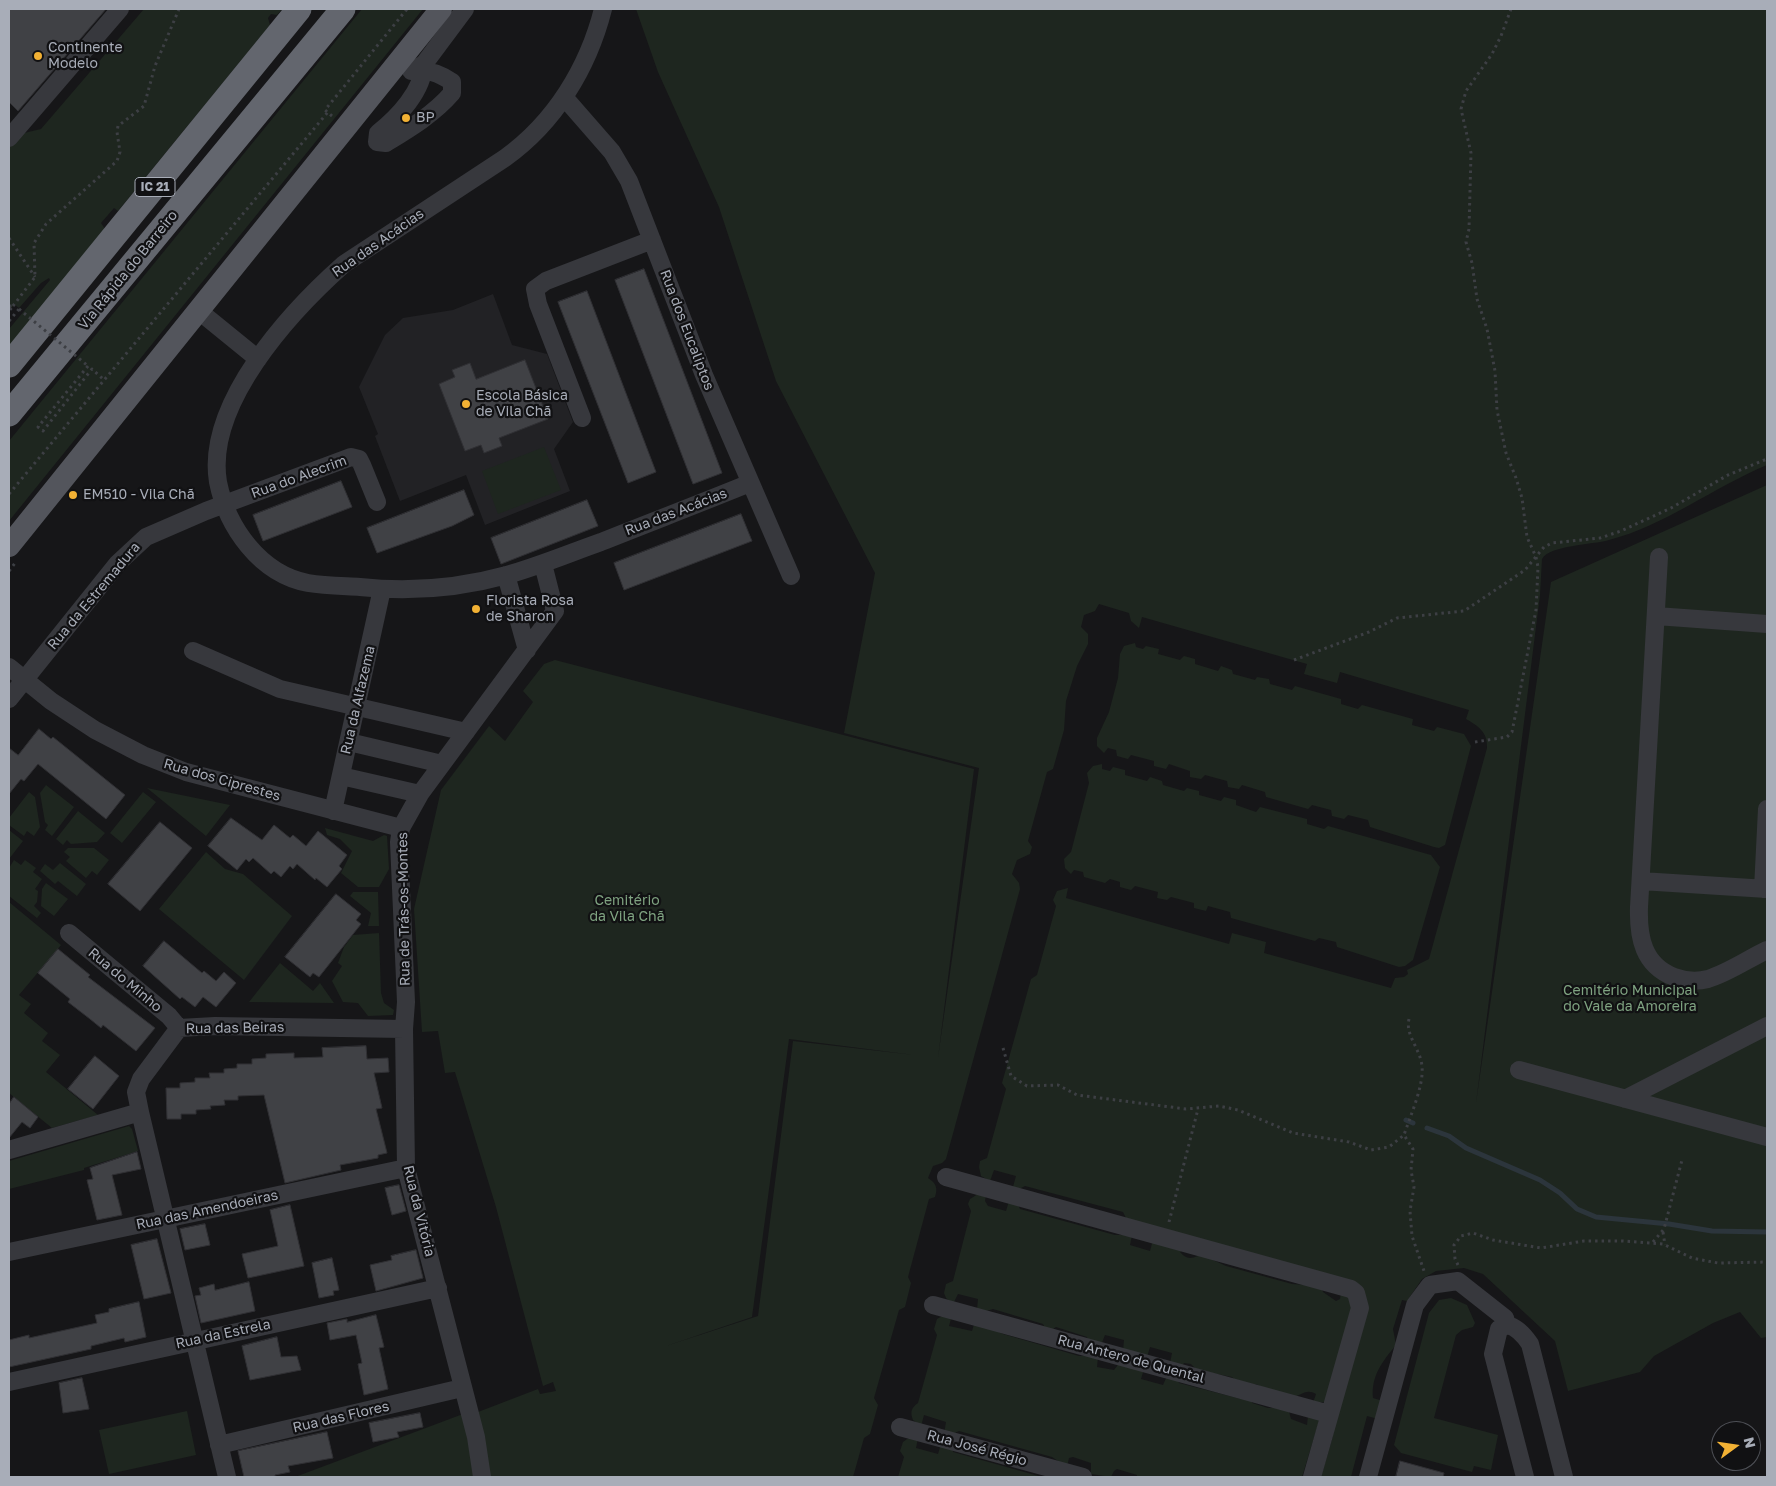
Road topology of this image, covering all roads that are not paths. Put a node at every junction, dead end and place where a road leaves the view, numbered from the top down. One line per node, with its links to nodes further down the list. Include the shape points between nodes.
1 (120, 9): 10 (street)
2 (300, 9): 14 (highway, IC 21)
3 (342, 9): 15 (highway, Via Rápida do Barreiro / IC 21)
4 (441, 9): 8 (main road)
5 (465, 9): 7 (street)
6 (602, 9): 9 (street, Rua das Acácias, via 583,65)
7 (419, 68): 7 (street, via 452,82 452,93 441,106 406,130 386,143 377,142 378,133 421,82); 8 (street)
8 (388, 73): 12 (main road)
9 (564, 97): 11 (street, Rua dos Eucaliptos, via 621,166); 13 (street, Rua das Acácias, via 518,148 344,264 299,307)
10 (9, 138)
11 (652, 240): 16 (street, via 546,281 536,290 538,304); 17 (street, Rua dos Eucaliptos)
12 (199, 312): 13 (street); 20 (main road)
13 (258, 359): 19 (street, Rua das Acácias, via 229,410 218,445 216,468)
14 (9, 365)
15 (9, 414)
16 (582, 418)
17 (750, 483): 22 (street, Rua das Acácias); 24 (street, Rua dos Eucaliptos)
18 (377, 502): 19 (street, Rua do Alecrim, via 362,465 351,457)
19 (224, 504): 25 (street, Rua das Acácias, via 244,542 260,558 282,572 306,583); 31 (street, Rua da Estremadura, via 146,537 131,549)
20 (9, 546)
21 (1659, 558): 26 (street)
22 (543, 564): 23 (street, Rua das Acácias); 28 (street, Rua de Trás-os-Montes, via 555,611)
23 (506, 575): 25 (street, Rua das Acácias, via 420,589); 28 (street)
24 (791, 576)
25 (382, 590): 33 (street, Rua da Alfazema)
26 (1656, 616): 27 (street); 42 (street)
27 (1767, 624)
28 (527, 650): 34 (street, Rua de Trás-os-Montes)
29 (193, 651): 33 (street, via 280,689)
30 (9, 667): 31 (street, Rua dos Ciprestes)
31 (24, 680): 32 (street, Rua da Estremadura); 40 (street, Rua dos Ciprestes, via 96,730 142,755 186,772)
32 (9, 699)
33 (358, 707): 34 (street); 35 (street, Rua da Alfazema)
34 (466, 732): 36 (street, Rua de Trás-os-Montes)
35 (349, 742): 36 (street); 37 (street, Rua da Alfazema)
36 (442, 764): 38 (street, Rua de Trás-os-Montes)
37 (341, 776): 38 (street); 40 (street, Rua da Alfazema)
38 (420, 794): 41 (street, Rua de Trás-os-Montes)
39 (1767, 809): 43 (street)
40 (333, 811): 41 (street, Rua dos Ciprestes)
41 (401, 828): 48 (street, Rua de Trás-os-Montes)
42 (1641, 881): 43 (street); 45 (street, via 1640,937 1649,959 1667,974 1691,981 1707,979)
43 (1765, 889)
44 (69, 933): 47 (street, Rua do Minho, via 169,1016)
45 (1767, 950)
46 (1767, 1026): 50 (street)
47 (179, 1028): 48 (street, Rua das Beiras); 51 (street, Rua das Beiras, via 141,1079 136,1092)
48 (404, 1029): 54 (street, Rua da Vitória)
49 (1519, 1070): 50 (street)
50 (1625, 1099): 52 (street)
51 (140, 1112): 53 (street); 56 (street, Rua das Beiras)
52 (1767, 1137)
53 (9, 1150)
54 (406, 1168): 56 (street, Rua das Amendoeiras); 58 (street, Rua da Vitória)
55 (946, 1177): 64 (street, via 1351,1289 1356,1293 1360,1308)
56 (165, 1219): 57 (street, Rua das Amendoeiras); 61 (street, Rua das Beiras)
57 (9, 1252)
58 (438, 1288): 61 (street, Rua da Estrela); 63 (street, Rua da Vitória)
59 (933, 1305): 64 (street, Rua Antero de Quental)
60 (1506, 1324): 71 (street, via 1505,1318 1458,1280 1430,1285 1415,1305); 72 (street, via 1499,1329 1493,1354); 73 (street, via 1520,1331 1530,1344)
61 (194, 1341): 62 (street, Rua da Estrela); 66 (street, Rua das Beiras)
62 (9, 1382)
63 (462, 1388): 66 (street, Rua das Flores); 68 (street, Rua da Vitória, via 476,1437)
64 (1329, 1414): 70 (street)
65 (900, 1427): 69 (street, Rua José Régio)
66 (219, 1445): 67 (street, Rua das Beiras)
67 (227, 1477)
68 (482, 1477)
69 (1083, 1477)
70 (1312, 1477)
71 (1368, 1477)
72 (1525, 1477)
73 (1564, 1477)

